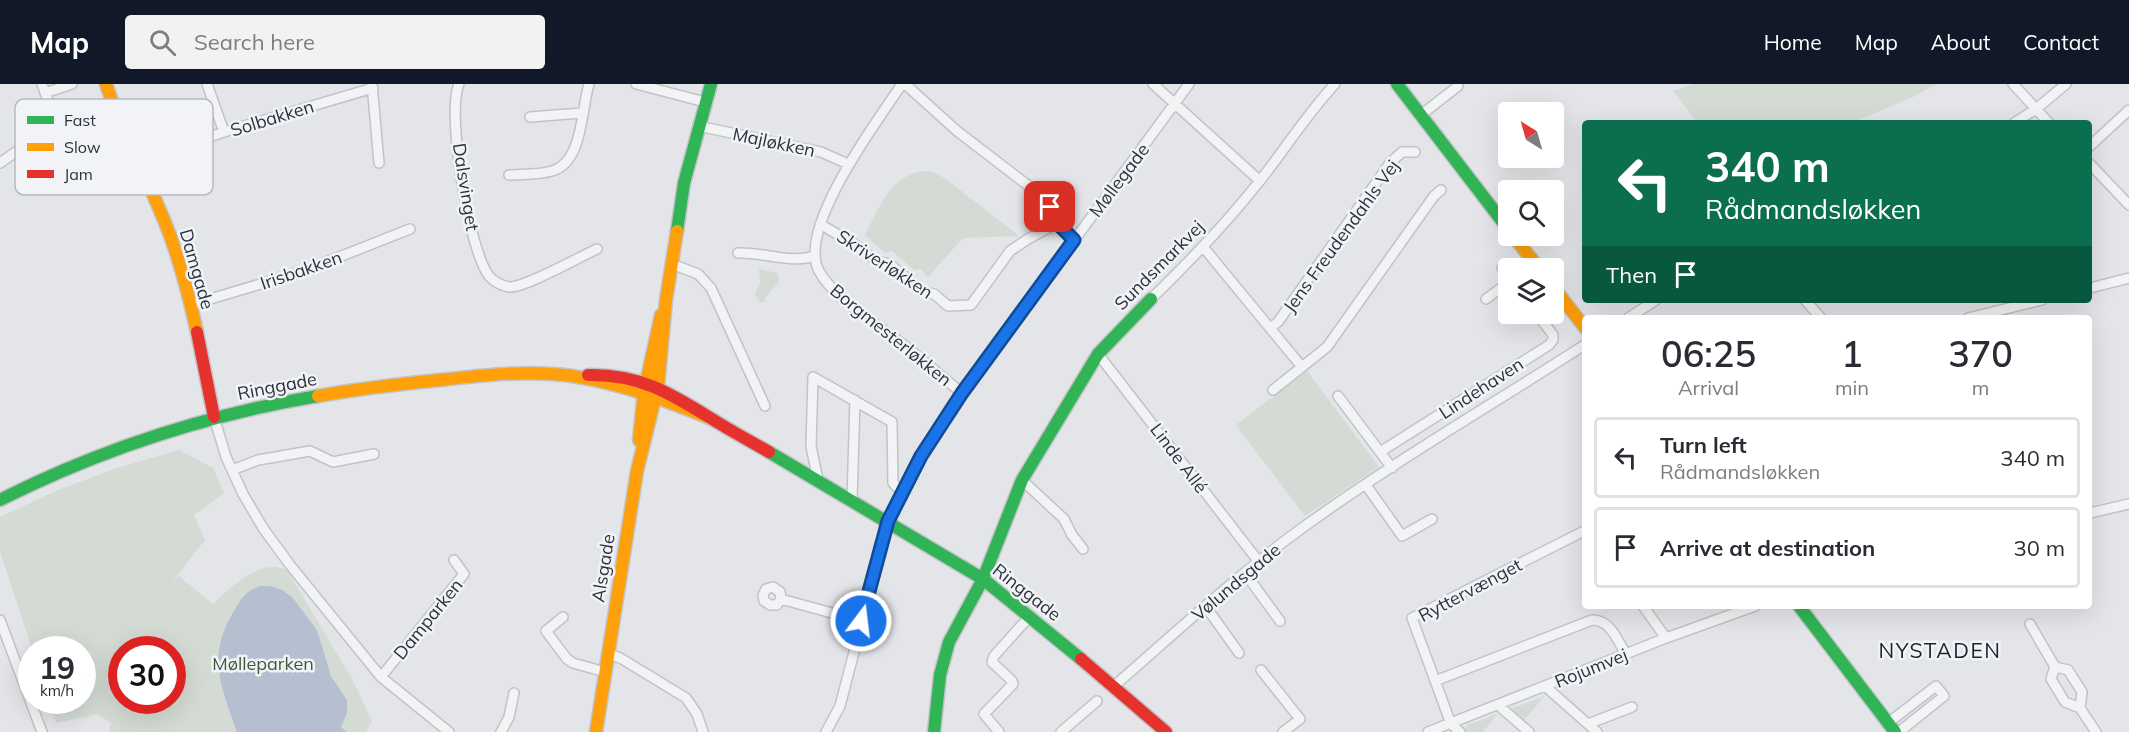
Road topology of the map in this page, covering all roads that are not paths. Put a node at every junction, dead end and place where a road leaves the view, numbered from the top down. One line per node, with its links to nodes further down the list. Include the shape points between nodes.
1 (72, 84): 17 (street)
2 (106, 84): 18 (street, Damgade)
3 (207, 84): 19 (street)
4 (459, 84): 52 (street, Dalsvinget, via 455,111 468,220 489,276 510,287 525,284)
5 (589, 84): 25 (street)
6 (636, 84): 21 (street)
7 (711, 84): 21 (street, Alsgade)
8 (903, 84): 38 (street); 46 (street, via 1034,190 1050,207)
9 (1153, 84): 22 (street)
10 (1190, 84): 22 (street, Møllegade)
11 (1335, 84): 41 (street, Sundsmarkvej)
12 (1397, 84): 26 (street)
13 (2013, 84): 23 (street)
14 (2066, 84): 23 (street)
15 (373, 86): 31 (street, Solbakken); 37 (street, Solbakken)
16 (1458, 86): 26 (street)
17 (44, 88)
18 (111, 99)
19 (212, 99)
20 (213, 101): 31 (street)
21 (705, 102): 30 (street, Alsgade)
22 (1176, 105): 41 (street); 49 (street, Møllegade)
23 (2036, 109): 28 (street); 29 (street)
24 (2129, 110): 33 (street)
25 (582, 113): 27 (street); 40 (street, via 570,161 550,171)
26 (1421, 115): 45 (street)
27 (530, 117)
28 (2019, 120)
29 (2046, 120)
30 (698, 126): 38 (street, Majløkken, via 821,152); 56 (street, Alsgade, via 684,183)
31 (224, 132): 32 (street, Solbakken)
32 (213, 136)
33 (2092, 145)
34 (15, 152): 36 (street)
35 (1415, 152): 72 (street, Jens Freudendahls Vej, via 1402,152 1390,163)
36 (0, 163)
37 (379, 163)
38 (848, 164): 47 (street)
39 (2092, 166): 44 (street)
40 (509, 175)
41 (1260, 181): 51 (street, Sundsmarkvej)
42 (1441, 190): 75 (street, via 1327,347)
43 (152, 195): 66 (street, Damgade, via 173,242)
44 (2129, 205)
45 (1498, 216)
46 (1057, 223): 47 (street, Skriverløkken, via 1010,251 971,305 948,306 934,294 921,291 890,264 876,261); 49 (street)
47 (820, 224): 54 (street)
48 (411, 229): 66 (street, Irisbakken, via 301,272)
49 (1074, 240): 78 (street, Møllegade)
50 (1522, 246): 55 (street)
51 (1204, 248): 60 (street, Sundsmarkvej); 72 (street, Jens Freudendahls Vej)
52 (597, 249)
53 (738, 253): 54 (street, via 802,261)
54 (814, 256): 78 (street, Borgmesterløkken, via 818,270 834,292)
55 (1531, 258)
56 (672, 264): 76 (street, Alsgade, via 656,331); 81 (street, via 698,274 711,288)
57 (2129, 278): 58 (street)
58 (2092, 287)
59 (1498, 290): 61 (street)
60 (1151, 299): 74 (street, Sundsmarkvej)
61 (1486, 299)
62 (1564, 301): 71 (street)
63 (1653, 303): 67 (street)
64 (1808, 303): 68 (street)
65 (2030, 303): 69 (street)
66 (190, 305): 82 (street, Damgade)
67 (1640, 315)
68 (1818, 315)
69 (1980, 315)
70 (1545, 324): 83 (street, Lindehaven, via 1553,334 1549,345)
71 (1582, 324)
72 (1270, 328): 75 (street, Jens Freudendahls Vej)
73 (1582, 347): 85 (street, Vølundsgade)
74 (1098, 354): 88 (street, Sundsmarkvej); 100 (street, Linde Allé)
75 (1302, 367): 77 (street)
76 (651, 389): 82 (street, Ringgade, via 604,374 491,375 377,386); 87 (street, Ringgade, via 712,418); 115 (street, Alsgade)
77 (1273, 390)
78 (962, 393): 90 (street, Møllegade)
79 (1338, 396): 83 (street)
80 (855, 400): 87 (street, via 813,377 811,446); 90 (street, via 892,422 893,483); 92 (street)
81 (765, 406)
82 (214, 417): 86 (street, Damgade); 91 (street, Ringgade, via 60,470)
83 (1380, 452): 85 (street)
84 (374, 454): 86 (street, via 333,462 310,451 258,460)
85 (1392, 468): 89 (street, Vølundsgade)
86 (232, 470): 121 (street, Damgade, via 263,528)
87 (818, 480): 92 (street, Ringgade)
88 (1022, 480): 98 (street, via 1064,519); 102 (street, Sundsmarkvej)
89 (1366, 485): 95 (street, via 1402,536); 100 (street, Vølundsgade)
90 (902, 492): 96 (street, Møllegade)
91 (0, 500)
92 (852, 500): 96 (street, Ringgade)
93 (2129, 504): 94 (street)
94 (2092, 513)
95 (1432, 519)
96 (888, 521): 102 (street, Ringgade); 111 (street, Møllegade)
97 (1582, 532): 122 (street, Ryttervænget, via 1412,618)
98 (1083, 549)
99 (454, 560): 121 (street, Damparken, via 464,574)
100 (1259, 562): 101 (street, Vølundsgade)
101 (1245, 573): 104 (street, Vølundsgade); 112 (street)
102 (983, 579): 108 (street, Ringgade); 139 (street, Sundsmarkvej, via 949,642 940,675)
103 (781, 599): 111 (street)
104 (1206, 607): 116 (street); 123 (street, Vølundsgade)
105 (1645, 609): 114 (street)
106 (1747, 609): 114 (street, Rojumvej)
107 (1801, 609): 132 (street)
108 (1030, 616): 123 (street, Ringgade); 140 (street, via 994,656 993,662 1013,684 984,714)
109 (563, 617): 120 (street, via 546,631 567,659)
110 (0, 620): 133 (street)
111 (861, 621): 138 (street, Møllegade, via 840,706)
112 (1280, 621)
113 (2030, 624): 118 (street)
114 (1666, 638): 117 (street, Rojumvej)
115 (608, 653): 120 (street, Alsgade); 137 (street, via 686,698)
116 (1239, 653)
117 (1626, 654): 122 (street, via 1609,625 1593,620); 124 (street, Rojumvej)
118 (2055, 667): 129 (street, via 2068,670 2082,692); 129 (street, via 2051,680 2065,702)
119 (1261, 670): 143 (street, via 1300,719)
120 (605, 672): 136 (street, Alsgade)
121 (381, 677): 134 (street, Damgade)
122 (1435, 681): 130 (street, Ryttervænget)
123 (1113, 687): 142 (street, Ringgade)
124 (1546, 687): 127 (street, Rojumvej); 131 (street)
125 (514, 693): 135 (street)
126 (1097, 701): 141 (street)
127 (1498, 705): 130 (street, Rojumvej); 146 (street)
128 (1632, 707): 131 (street)
129 (2080, 708): 148 (street)
130 (1451, 724): 144 (street, Rojumvej); 145 (street)
131 (1588, 724): 147 (street)
132 (1894, 729): 132 (street, via 1944,696 1936,686)
133 (42, 732)
134 (449, 732)
135 (501, 732)
136 (596, 732)
137 (703, 732)
138 (826, 732)
139 (934, 732)
140 (999, 732)
141 (1061, 732)
142 (1166, 732)
143 (1283, 732)
144 (1428, 732)
145 (1460, 732)
146 (1529, 732)
147 (1597, 732)
148 (2096, 732)

